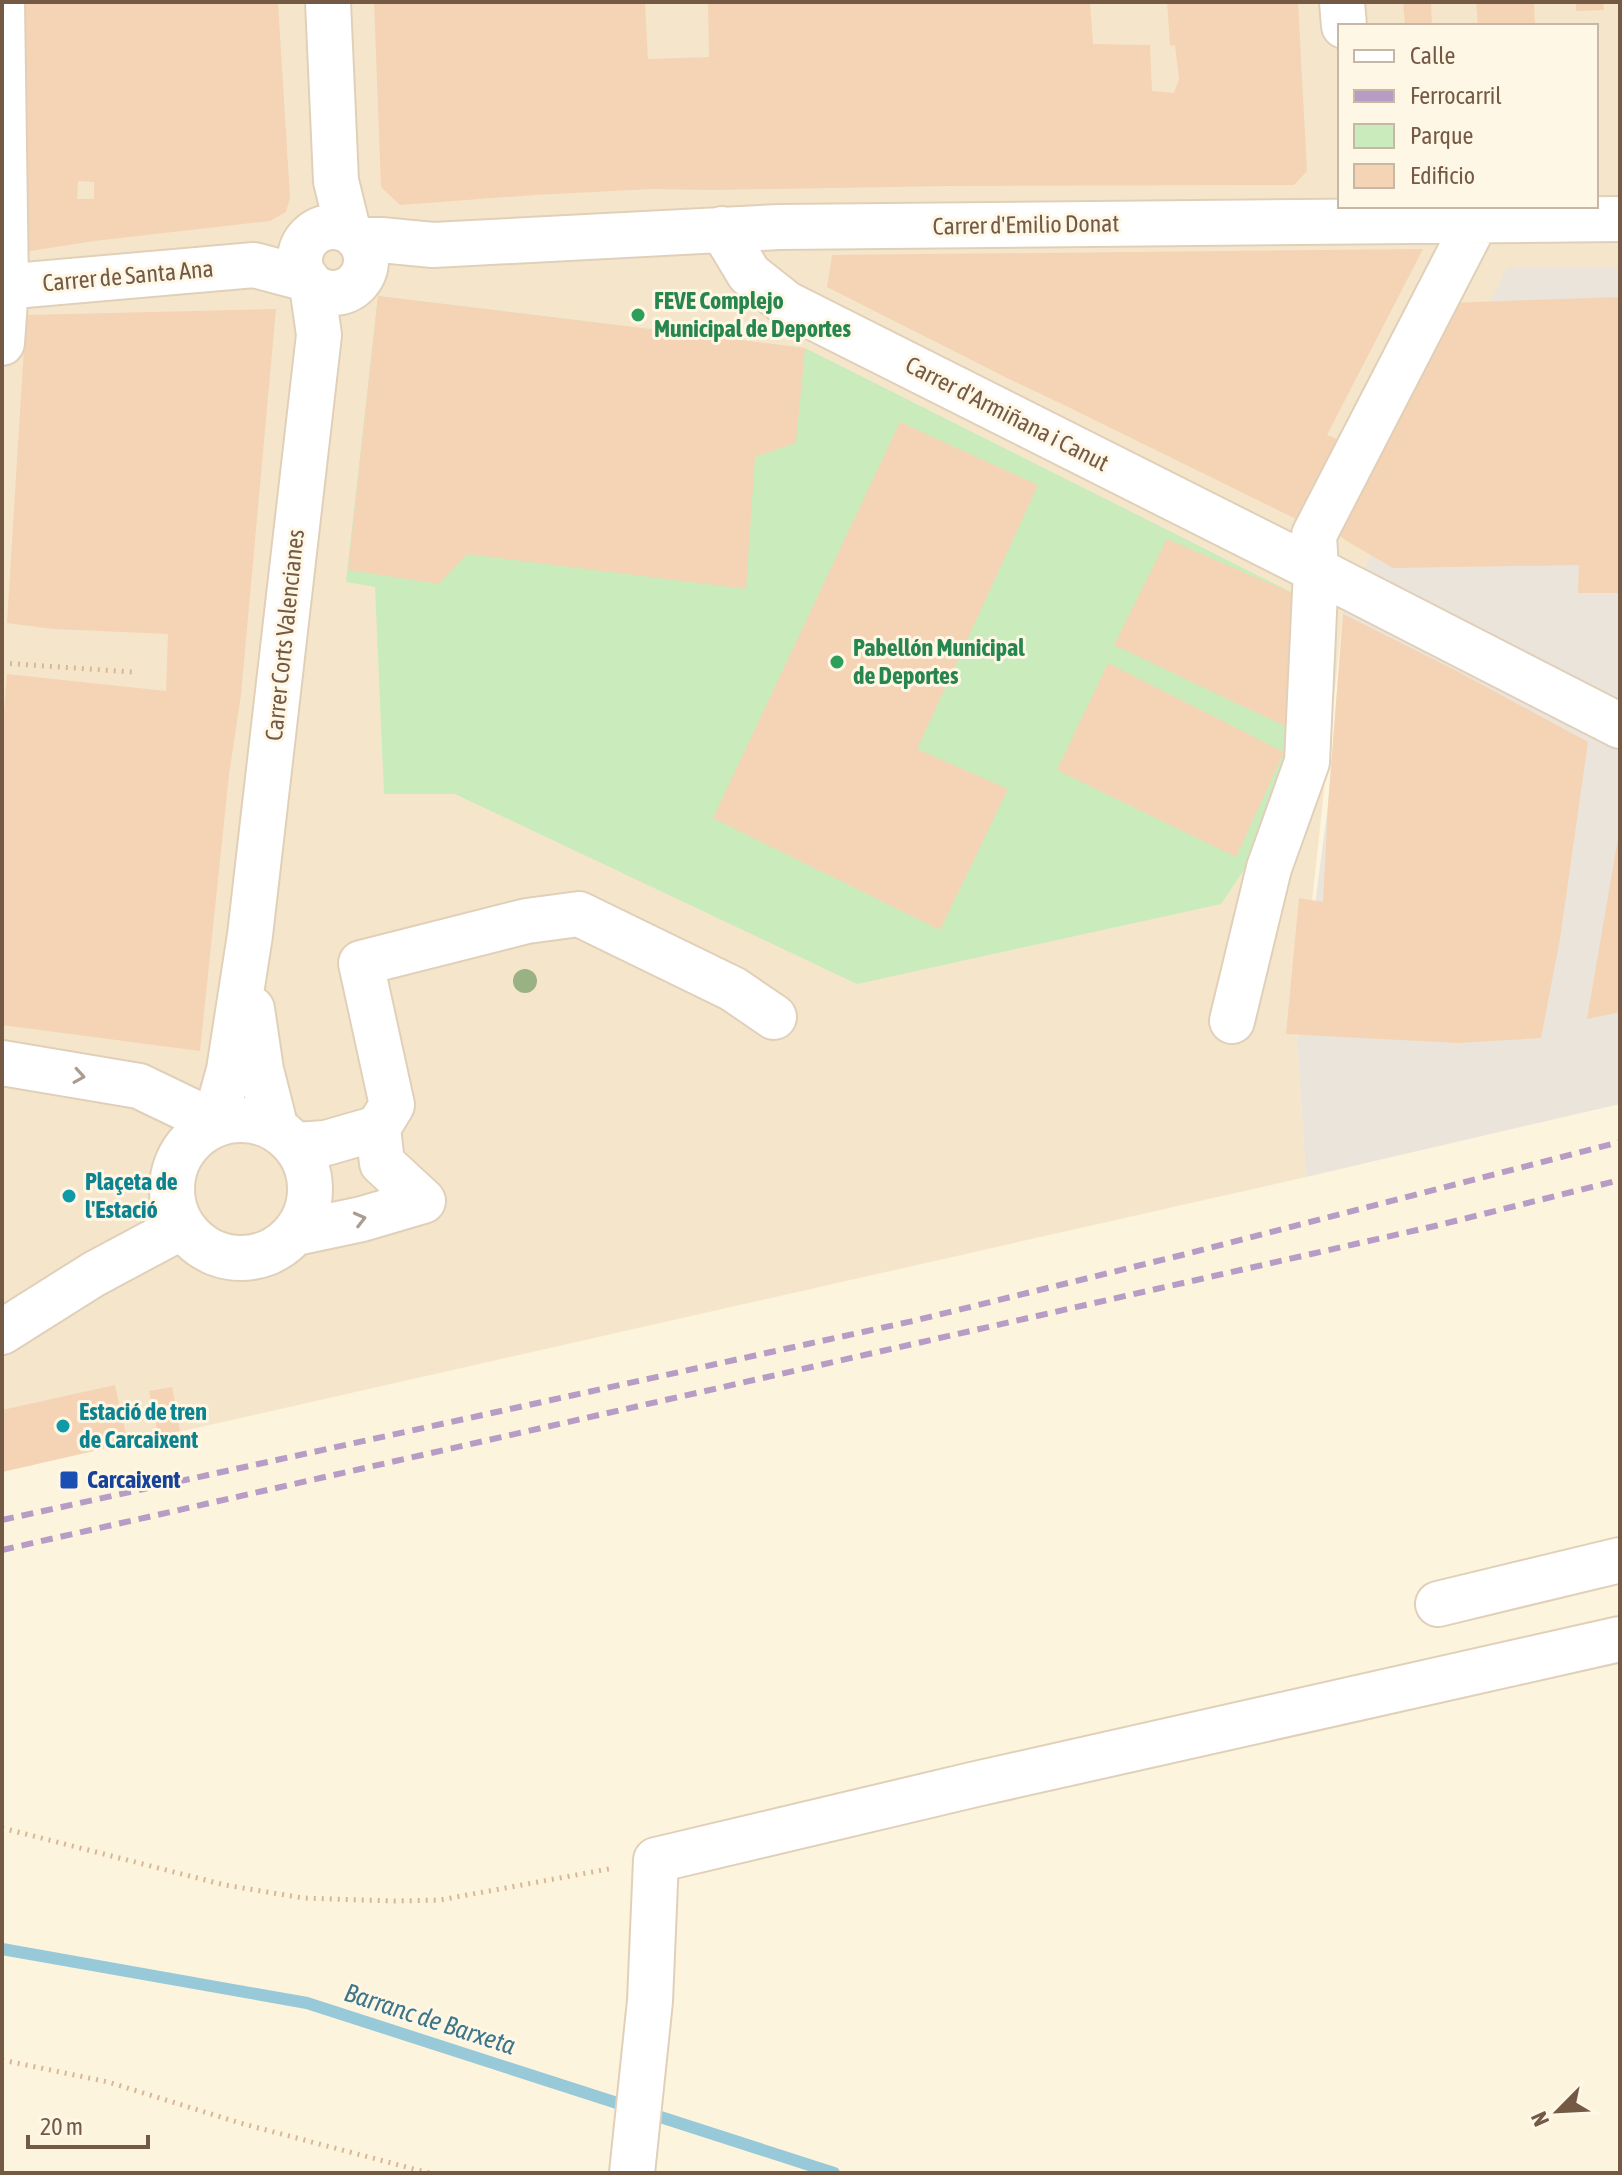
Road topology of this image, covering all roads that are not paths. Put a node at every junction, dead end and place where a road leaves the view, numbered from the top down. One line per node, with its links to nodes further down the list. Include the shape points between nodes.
1 (2, 2): 10 (street)
2 (328, 2): 9 (street, via 336,181)
3 (1342, 2): 4 (street)
4 (1344, 24)
5 (1355, 214): 6 (street, Carrer d'Emilio Donat); 8 (street, Carrer d'Emilio Donat)
6 (1477, 219): 7 (street, Carrer d'Emilio Donat); 12 (street, via 1314,535)
7 (1620, 219)
8 (722, 229): 9 (street, Carrer d'Emilio Donat, via 433,245 381,240); 12 (street, Carrer d'Armiñana i Canut, via 749,274 787,304)
9 (332, 259): 10 (street, Carrer de Santa Ana); 14 (street, Carrer Corts Valencianes)
10 (4, 287): 11 (street)
11 (2, 343)
12 (1316, 570): 13 (street, Carrer d'Armiñana i Canut); 16 (street, via 1307,762 1269,868)
13 (1620, 726)
14 (250, 935): 19 (street, Carrer Corts Valencianes, via 229,1070); 20 (street, Carrer Corts Valencianes, via 252,1014 261,1070)
15 (774, 1017): 18 (street, via 733,989 579,914 527,921 361,963)
16 (1232, 1021)
17 (2, 1063): 19 (street, one-way to 19, via 139,1086)
18 (385, 1117): 20 (street, via 326,1143); 22 (street, one-way to 18, via 423,1201 382,1163)
19 (212, 1126): 20 (street, via 237,1119 257,1121); 21 (street, via 189,1143 178,1161 172,1183)
20 (285, 1137): 22 (street, via 307,1165 311,1189)
21 (182, 1227): 22 (street, via 216,1255 237,1259 260,1257); 23 (street)
22 (296, 1233)
23 (2, 1332)
24 (1620, 1560): 25 (street)
25 (1438, 1604)
26 (1620, 1639): 27 (street, via 656,1860 650,2001)
27 (632, 2173)

